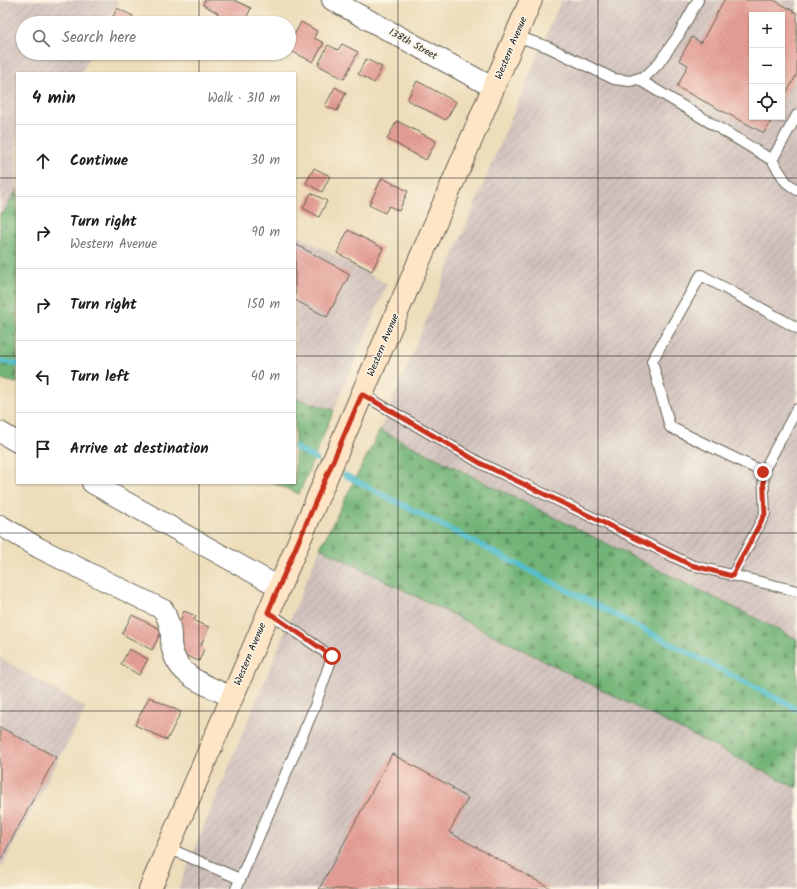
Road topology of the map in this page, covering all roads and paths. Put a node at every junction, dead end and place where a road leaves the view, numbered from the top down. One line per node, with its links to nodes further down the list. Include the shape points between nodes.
1 (332, 0): 6 (street, 138th Street)
2 (531, 0): 4 (main road, Western Avenue)
3 (698, 0): 5 (lane, via 678,36 658,64 646,76)
4 (516, 36): 5 (lane, via 548,47 614,79); 6 (main road, Western Avenue)
5 (638, 79): 8 (lane)
6 (494, 88): 11 (main road, Western Avenue)
7 (797, 115): 8 (lane)
8 (772, 160): 9 (lane, via 786,182)
9 (797, 190)
10 (797, 328): 15 (lane, via 701,275 652,361 670,427)
11 (362, 394): 18 (lane, via 482,464 691,565); 19 (main road, Western Avenue)
12 (797, 409): 15 (lane)
13 (0, 432): 14 (street)
14 (16, 441)
15 (763, 472): 18 (lane, via 765,514)
16 (94, 484): 19 (street)
17 (0, 525): 22 (street, via 39,548 164,610 171,628 172,649 178,664 207,687)
18 (732, 576): 20 (lane)
19 (279, 587): 21 (main road, Western Avenue)
20 (797, 591)
21 (268, 612): 22 (main road, Western Avenue); 24 (lane, via 332,656 315,706)
22 (232, 697): 23 (main road, Western Avenue)
23 (168, 848): 24 (lane); 25 (main road, Western Avenue)
24 (240, 879): 26 (lane)
25 (150, 889)
26 (236, 889)

